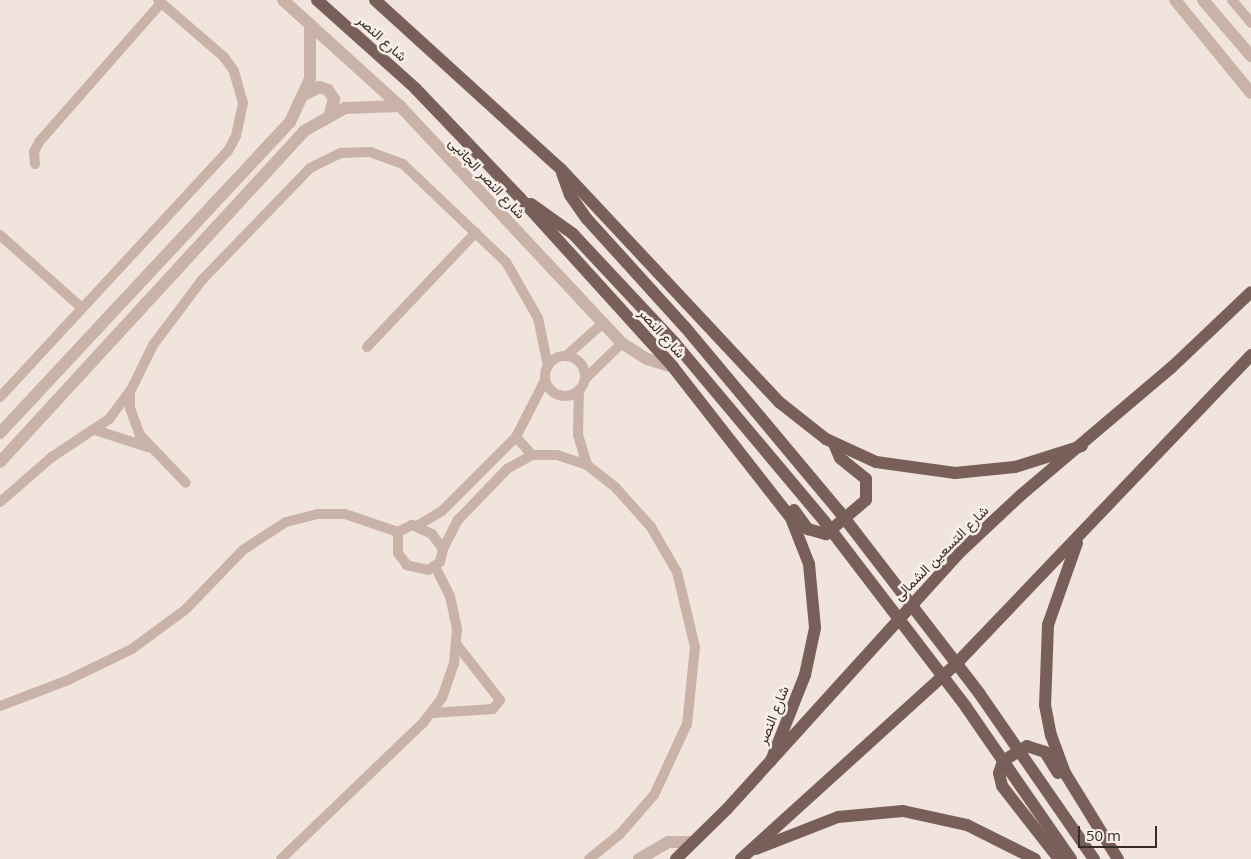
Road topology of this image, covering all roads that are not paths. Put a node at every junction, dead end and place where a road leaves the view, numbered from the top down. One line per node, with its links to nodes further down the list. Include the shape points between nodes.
1 (283, 0): 9 (street, شارع النصر الجانبى)
2 (317, 0): 17 (main road, شارع النصر, via 415,88)
3 (375, 0): 16 (main road, شارع النصر)
4 (1176, 0): 11 (street)
5 (1203, 0): 10 (street)
6 (1232, 0): 8 (street)
7 (159, 1): 15 (street, via 38,142 34,152); 21 (street, via 229,64 240,87 241,120 228,151)
8 (1251, 23)
9 (310, 24): 12 (street, via 312,63); 13 (street, شارع النصر الجانبى)
10 (1251, 56)
11 (1251, 93)
12 (306, 94): 14 (street, via 319,87 328,90 334,99); 35 (street, via 290,122)
13 (400, 106): 14 (street, via 361,105); 22 (street, شارع النصر الجانبى)
14 (330, 113): 41 (street, via 304,131)
15 (35, 164)
16 (560, 168): 37 (main road, شارع النصر, via 779,402); 65 (main road, bridge, via 570,195 587,219 766,422 863,541 978,693)
17 (520, 198): 28 (main road, شارع النصر); 64 (main road, bridge, via 573,234 674,342 824,521 966,707)
18 (476, 232): 24 (street); 27 (street, via 506,262 524,289 538,318); 31 (street, via 402,164 370,152 330,156 310,168 202,280 153,345)
19 (0, 235): 21 (street)
20 (1251, 292): 38 (main road, شارع التسعين الشمالى)
21 (82, 308): 33 (street)
22 (604, 324): 23 (street, شارع النصر الجانبى); 26 (street)
23 (622, 343): 28 (street, شارع النصر الجانبى, via 647,359); 29 (street)
24 (367, 347)
25 (1251, 355): 48 (main road)
26 (566, 356): 27 (street); 29 (street, via 580,364)
27 (548, 366): 30 (street)
28 (673, 367): 44 (main road, شارع النصر)
29 (584, 379): 32 (street)
30 (545, 380): 32 (street, via 549,388 563,396); 36 (street)
31 (130, 390): 34 (street, via 115,412); 39 (street, via 130,408)
32 (579, 390): 42 (street, via 578,435)
33 (0, 396)
34 (95, 430): 39 (street); 45 (street, via 52,457)
35 (0, 433)
36 (516, 437): 40 (street); 46 (street, via 442,510)
37 (834, 444): 38 (main road, شارع النصر, via 876,462 955,473 1015,468); 44 (main road, via 840,458 863,474 869,488 863,504 835,530 822,535 812,532 785,497)
38 (1082, 446): 54 (main road, شارع التسعين الشمالى, via 1021,494 943,569)
39 (148, 447): 43 (street)
40 (532, 455): 42 (street, via 557,455); 49 (street, via 507,469 468,508)
41 (0, 462)
42 (587, 465): 59 (street, via 635,506 665,548 692,621 695,673 687,724 667,772 638,815)
43 (186, 483)
44 (772, 490): 54 (main road, شارع النصر, via 805,549 815,612 809,660)
45 (0, 502)
46 (417, 526): 47 (street, via 407,526); 49 (street, via 432,534)
47 (398, 532): 50 (street, via 398,553 407,565 421,571); 52 (street, via 345,514 318,514 286,522 243,550 186,609 132,649 68,680)
48 (1081, 534): 55 (main road, via 1056,592 1044,657 1047,720 1060,760); 57 (main road, via 955,666)
49 (443, 549): 50 (street)
50 (435, 567): 51 (street, via 454,612)
51 (457, 645): 53 (street, via 449,681); 53 (street, via 500,700 494,709)
52 (0, 706)
53 (432, 713): 58 (street)
54 (771, 761): 56 (main road, شارع التسعين الشمالى)
55 (1073, 785): 63 (main road, via 1036,747 1018,748 999,768 1002,786); 66 (main road)
56 (693, 842): 60 (street, via 656,846); 61 (main road, شارع التسعين الشمالى)
57 (744, 856): 62 (main road, via 838,817 903,811 967,825)
58 (281, 859)
59 (589, 859)
60 (639, 859)
61 (676, 859)
62 (1035, 859)
63 (1059, 859)
64 (1071, 859)
65 (1094, 859)
66 (1118, 859)

